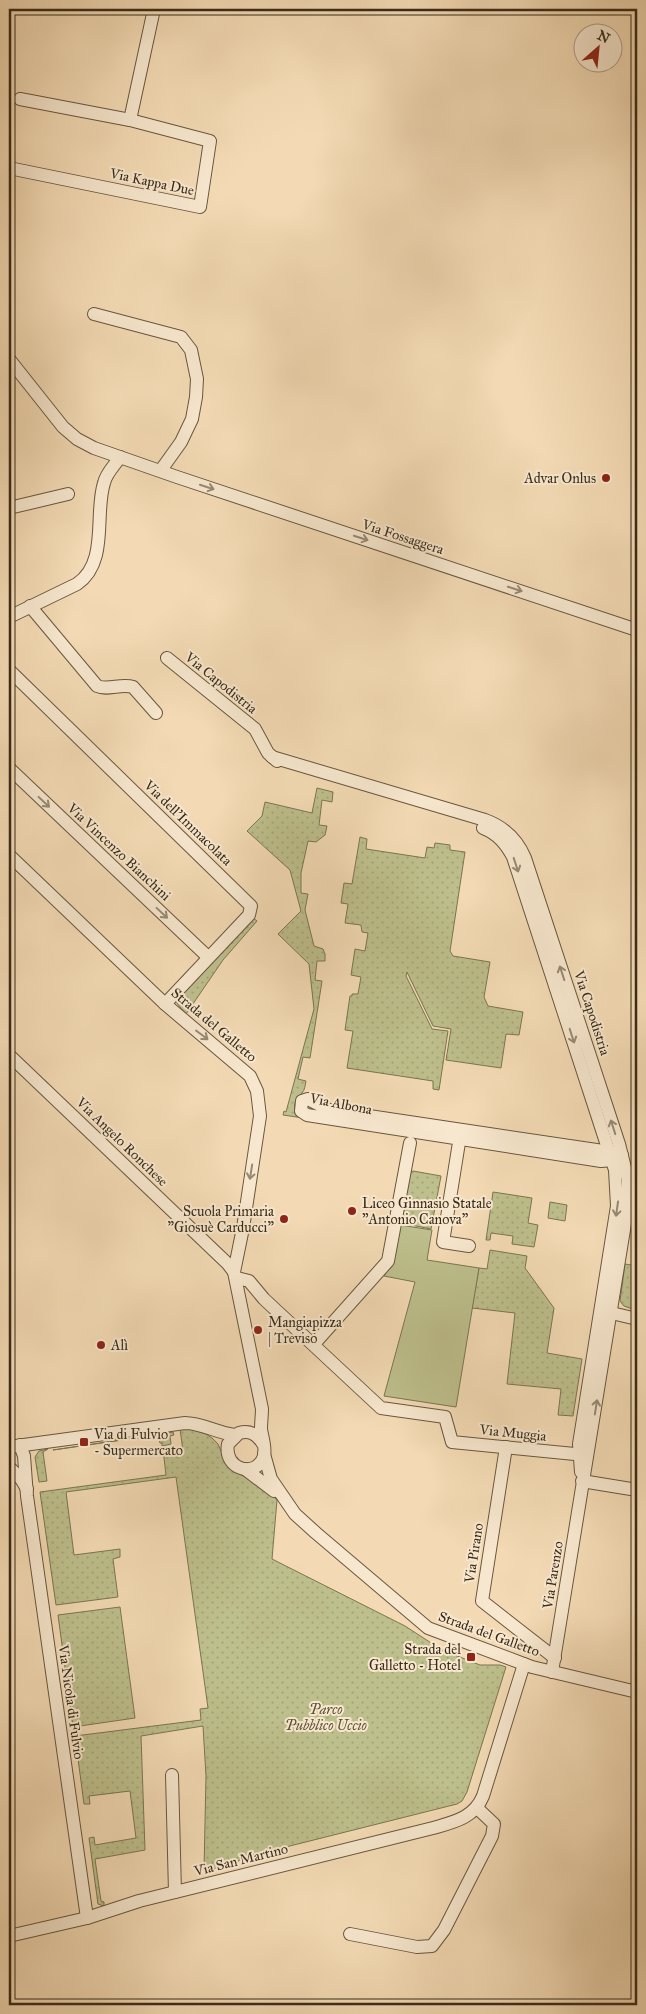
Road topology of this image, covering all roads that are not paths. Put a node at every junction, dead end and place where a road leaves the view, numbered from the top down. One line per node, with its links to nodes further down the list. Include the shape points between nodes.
1 (154, 9): 3 (street)
2 (20, 99): 3 (street)
3 (130, 120): 4 (street, Via Kappa Due, via 210,141 200,207)
4 (9, 168)
5 (94, 314): 8 (street, via 181,338 190,350 196,379 192,419 181,442)
6 (9, 359): 7 (street, Via Fossaggera, via 69,434 84,444)
7 (120, 457): 8 (street, Via Fossaggera); 11 (street, via 104,483 97,545 86,576 77,584)
8 (161, 470): 13 (street, Via Fossaggera, one-way to 13)
9 (68, 494): 10 (street)
10 (9, 508)
11 (30, 606): 12 (street); 16 (street, via 97,686 133,687)
12 (9, 617)
13 (637, 630)
14 (167, 658): 17 (street, Via Capodistria, via 255,729)
15 (9, 670): 20 (street, Via dell'Immacolata, via 249,902 249,914)
16 (156, 713)
17 (272, 757): 23 (street, Via Capodistria, one-way to 23, via 290,771 482,827 503,841 513,858); 27 (street, Via Capodistria, one-way to 17, via 525,858 513,838 485,820)
18 (9, 768): 20 (street, Via Vincenzo Bianchini, one-way to 20)
19 (9, 855): 21 (street, Strada del Galletto)
20 (208, 957): 21 (street, Via dell'Immacolata)
21 (165, 1004): 30 (street, Strada del Galletto, one-way to 30, via 246,1071 257,1090 260,1116)
22 (9, 1055): 30 (street, Via Angelo Ronchese, via 228,1264)
23 (601, 1124): 26 (street); 27 (street, Via Capodistria)
24 (460, 1135): 24 (street, Via Albona, via 329,1110 308,1099 302,1101 300,1107 307,1115); 26 (street, Via Albona); 29 (street, via 443,1242)
25 (410, 1143): 35 (street, via 388,1261)
26 (588, 1154): 27 (street, Via Albona); 28 (street, Via Albona)
27 (615, 1156): 28 (street, Via Capodistria); 33 (street, Via Capodistria, via 628,1180 628,1205)
28 (616, 1179): 33 (street, Via Capodistria, one-way to 33, via 617,1206)
29 (469, 1246)
30 (235, 1275): 31 (street, Strada del Galletto); 32 (street, via 249,1282)
31 (239, 1296): 32 (street, via 253,1295); 36 (street, Strada del Galletto)
32 (264, 1299): 35 (street)
33 (605, 1312): 34 (street); 44 (street, Via Capodistria)
34 (637, 1318)
35 (314, 1344): 41 (street, Via Muggia, via 381,1408 445,1417 452,1442)
36 (260, 1398): 38 (street, Strada del Galletto, via 256,1418); 42 (street, Strada del Galletto)
37 (206, 1428): 38 (street, Via Nicola di Fulvio); 39 (street, Via Nicola di Fulvio, via 196,1423 177,1423); 43 (street)
38 (239, 1434): 42 (street, via 255,1434); 43 (street, via 228,1444)
39 (36, 1443): 40 (street, Via Nicola di Fulvio); 45 (street)
40 (15, 1446): 45 (street, Via Nicola di Fulvio, via 23,1451)
41 (506, 1447): 44 (street, Via Muggia); 50 (street, Via Pirano, via 482,1601)
42 (264, 1449): 46 (street, via 259,1464); 49 (street, Strada del Galletto, via 271,1479)
43 (228, 1455): 46 (street, via 234,1465)
44 (583, 1455): 47 (street, Via Parenzo)
45 (16, 1468): 57 (street, Via Nicola di Fulvio, via 27,1489)
46 (245, 1469): 49 (street, Strada del Galletto)
47 (582, 1482): 48 (street); 50 (street, Via Parenzo)
48 (637, 1490)
49 (285, 1502): 51 (street, Strada del Galletto, via 421,1623 446,1636)
50 (555, 1658): 52 (street, Via Parenzo)
51 (524, 1664): 52 (street, Strada del Galletto); 55 (street)
52 (552, 1672): 53 (street, Strada del Galletto)
53 (637, 1692)
54 (172, 1775): 56 (street)
55 (477, 1808): 56 (street, Via San Martino, via 464,1818 433,1828); 58 (street, via 494,1824 492,1836 444,1930 432,1946 417,1948)
56 (175, 1892): 57 (street, Via San Martino)
57 (87, 1918): 59 (street, Via San Martino)
58 (350, 1934)
59 (9, 1936)

